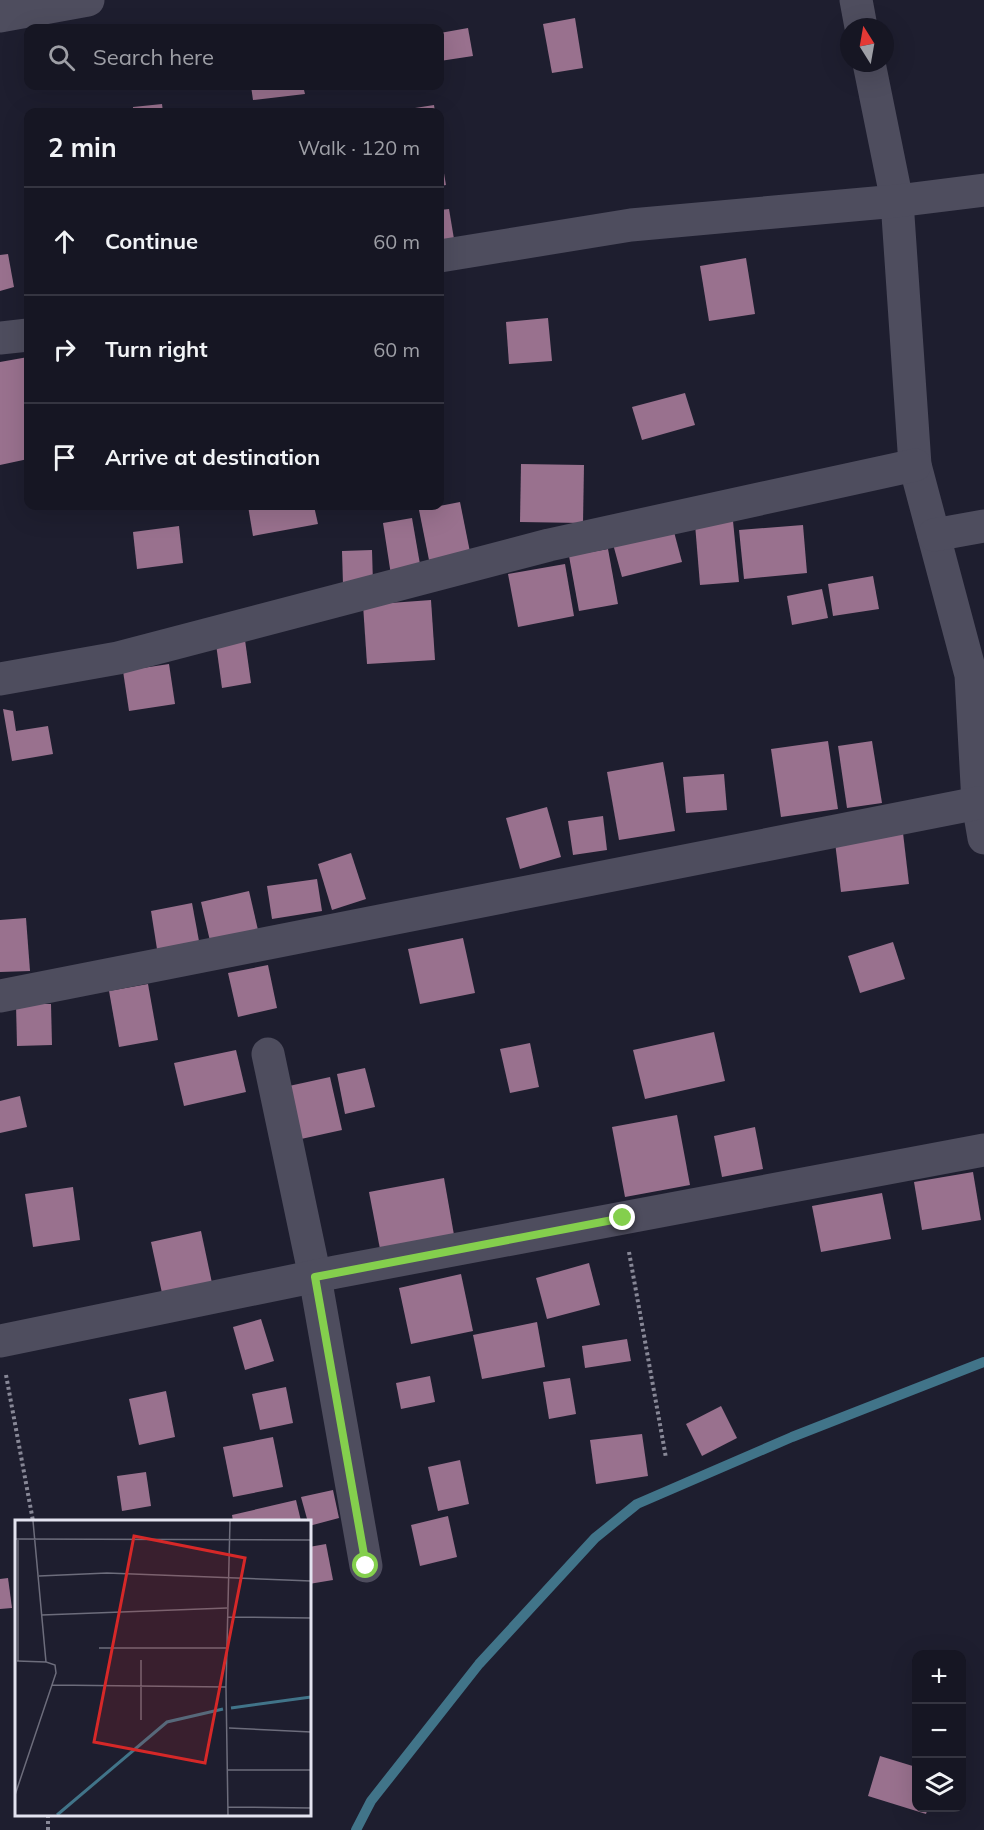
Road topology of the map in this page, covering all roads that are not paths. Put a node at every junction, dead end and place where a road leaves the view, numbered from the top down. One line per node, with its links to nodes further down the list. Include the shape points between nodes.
1 (88, 0): 3 (street)
2 (856, 0): 4 (street)
3 (0, 16)
4 (859, 18)
5 (870, 72): 7 (street)
6 (984, 190): 7 (street)
7 (897, 201): 8 (street, via 631,225); 11 (street)
8 (444, 255)
9 (24, 335): 10 (street)
10 (0, 338)
11 (915, 465): 13 (street); 14 (street, via 549,545 118,658)
12 (984, 526): 13 (street)
13 (934, 535): 15 (street, via 971,675)
14 (0, 680)
15 (978, 803): 16 (street); 17 (street)
16 (984, 838)
17 (0, 996)
18 (268, 1054): 20 (street)
19 (984, 1150): 20 (street)
20 (315, 1277): 21 (street); 22 (street)
21 (2, 1355)
22 (366, 1566)

